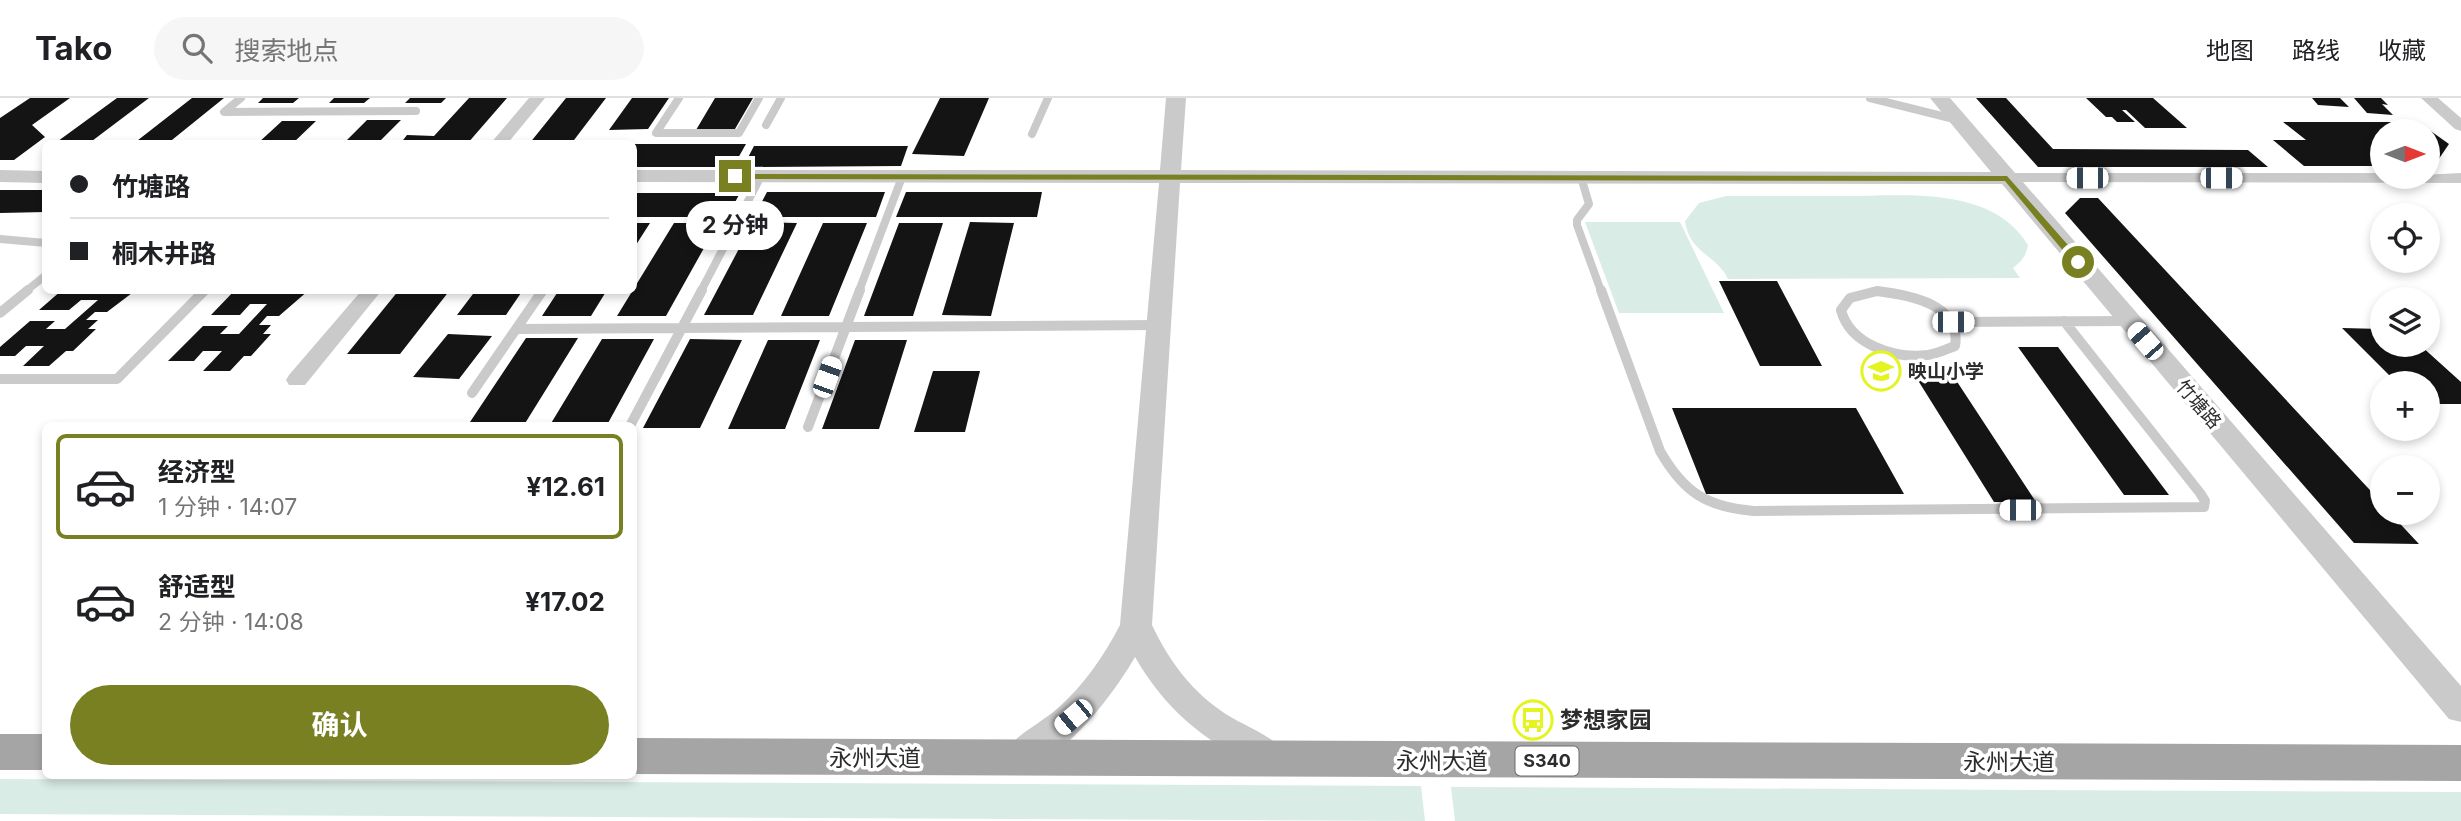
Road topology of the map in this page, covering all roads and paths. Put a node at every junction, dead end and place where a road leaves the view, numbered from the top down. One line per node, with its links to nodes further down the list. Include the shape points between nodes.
1 (241, 98): 11 (lane, via 224,112)
2 (537, 98): 16 (street)
3 (679, 98): 4 (lane, via 656,133 739,133)
4 (759, 98)
5 (781, 98): 13 (lane)
6 (1048, 98): 15 (lane)
7 (1176, 98): 22 (street)
8 (1870, 98): 12 (lane)
9 (1940, 98): 12 (street, 竹塘路)
10 (2429, 98): 14 (street)
11 (416, 111)
12 (1958, 120): 24 (street, 竹塘路)
13 (766, 125)
14 (2461, 126)
15 (1032, 134)
16 (501, 140)
17 (0, 176): 20 (street)
18 (637, 176): 19 (street)
19 (761, 176): 21 (street); 37 (lane)
20 (42, 177)
21 (902, 177): 22 (street); 38 (lane)
22 (1169, 177): 23 (street); 36 (street)
23 (1581, 177): 24 (street); 33 (lane, via 1589,204 1577,225 1660,451 1682,484 1700,499 1723,508 2204,507 2200,493)
24 (2007, 178): 25 (street); 34 (street, 竹塘路)
25 (2461, 178)
26 (0, 239): 27 (lane)
27 (42, 243)
28 (42, 278): 32 (lane)
29 (201, 294): 40 (lane, via 117,379)
30 (370, 294): 41 (street)
31 (540, 294): 39 (lane)
32 (0, 313)
33 (2064, 321): 34 (lane); 35 (lane)
34 (2127, 321): 46 (street, 竹塘路)
35 (1953, 322): 35 (lane, via 1933,305 1896,293 1860,293 1840,307 1845,327 1856,337 1891,353 1911,356 1930,356 1955,346 1959,337)
36 (1160, 325): 38 (lane); 45 (street)
37 (681, 328): 38 (lane); 39 (lane); 43 (lane)
38 (845, 328): 44 (lane)
39 (517, 329): 42 (lane)
40 (0, 379)
41 (297, 380)
42 (472, 393)
43 (632, 422)
44 (808, 427)
45 (1136, 625): 50 (street, via 1100,689 1073,717); 51 (street, via 1149,659 1200,715 1235,740)
46 (2461, 709)
47 (0, 752): 48 (main road)
48 (42, 752)
49 (637, 756): 50 (main road, 永州大道 / S340)
50 (1018, 758): 51 (main road, 永州大道 / S340)
51 (1282, 761): 52 (main road, 永州大道 / S340)
52 (2461, 763)

